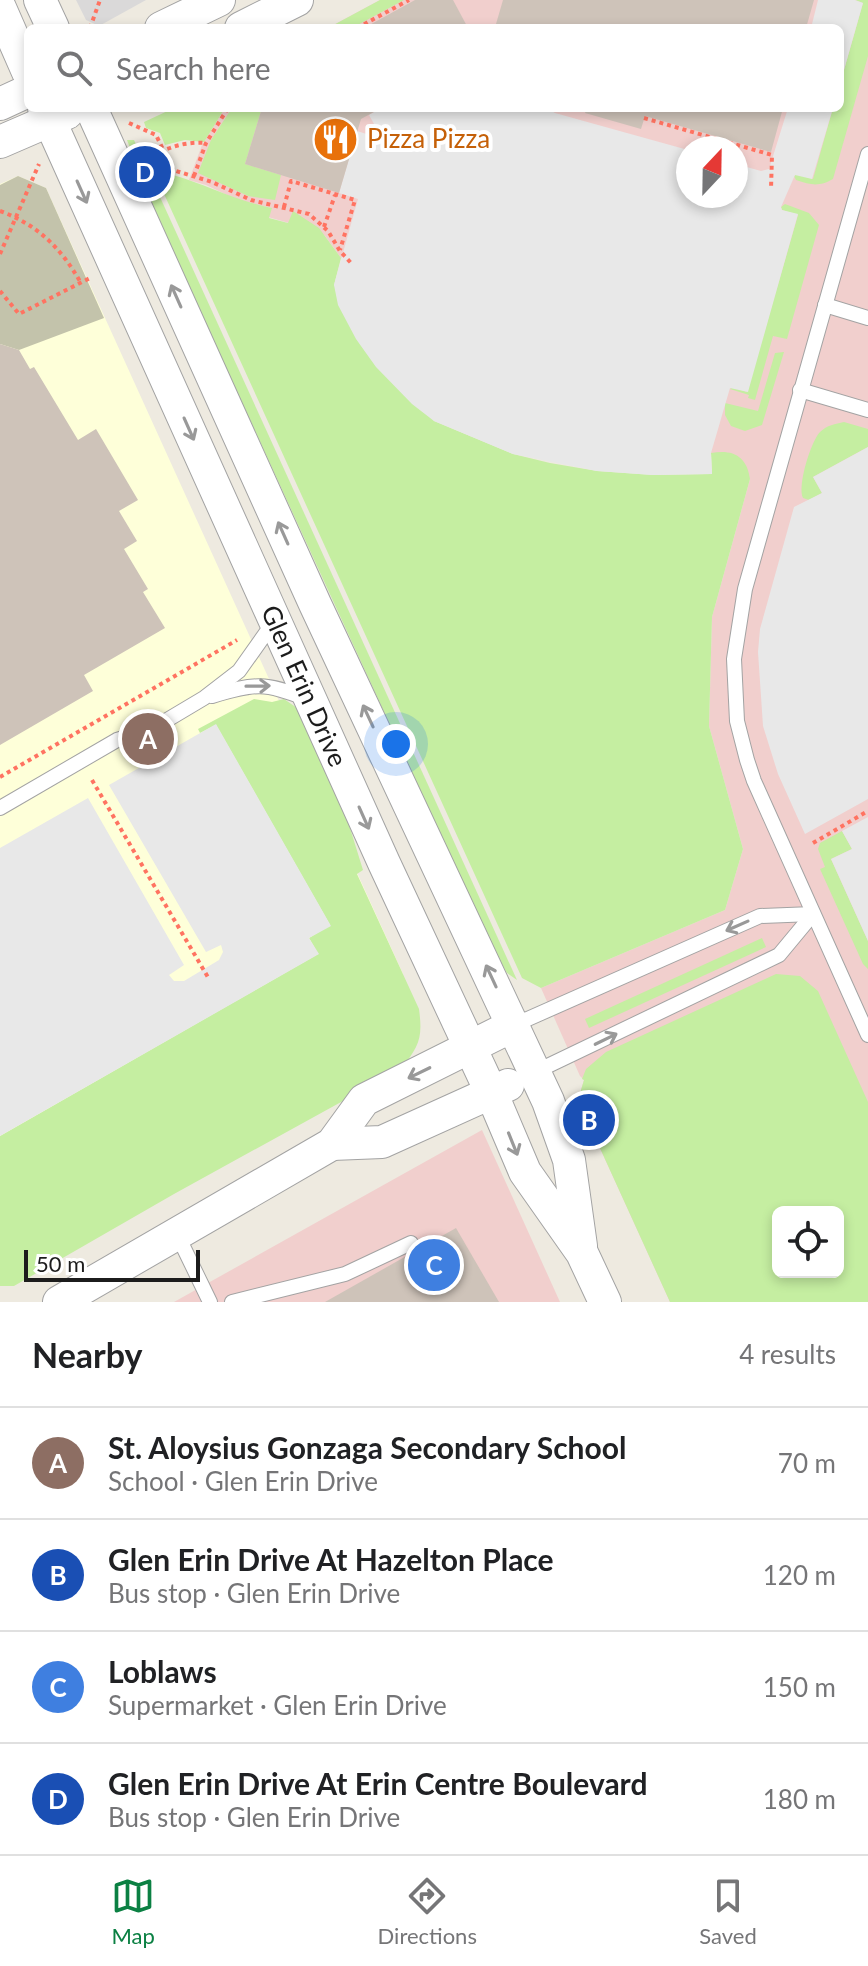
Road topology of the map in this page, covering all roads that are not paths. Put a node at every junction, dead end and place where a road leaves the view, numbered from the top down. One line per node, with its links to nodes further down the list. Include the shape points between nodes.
1 (40, 0): 5 (street)
2 (219, 0): 6 (street)
3 (297, 0): 7 (street)
4 (0, 8): 8 (street)
5 (51, 24)
6 (169, 24)
7 (249, 24)
8 (24, 63)
9 (24, 93): 10 (street)
10 (0, 104)
11 (57, 112): 13 (street); 19 (street, Glen Erin Drive, one-way to 19)
12 (93, 112): 24 (street, Glen Erin Drive, one-way to 12, via 315,604)
13 (0, 142)
14 (868, 154): 15 (lane)
15 (825, 305): 16 (lane); 17 (lane)
16 (868, 318)
17 (800, 390): 18 (lane); 23 (lane, via 745,589 734,659 737,721 747,760)
18 (868, 410)
19 (275, 620): 20 (lane, via 239,671); 21 (street, Glen Erin Drive)
20 (204, 698): 21 (lane, one-way to 21, via 248,685 275,686); 22 (lane, via 152,729 117,740)
21 (311, 700): 26 (street, Glen Erin Drive, one-way to 26)
22 (0, 808)
23 (813, 914): 24 (lane, one-way to 24, via 760,916); 25 (lane); 27 (lane, one-way to 23, via 779,955)
24 (514, 1025): 26 (street); 27 (street, Glen Erin Drive)
25 (868, 1035)
26 (470, 1047): 28 (street, Glen Erin Drive); 29 (street, one-way to 29, via 364,1100)
27 (535, 1072): 28 (street); 32 (street, Glen Erin Drive, via 569,1160)
28 (491, 1092): 29 (street, via 382,1142); 32 (street, Glen Erin Drive, one-way to 32, via 525,1172)
29 (332, 1144): 30 (street)
30 (177, 1234): 33 (street); 34 (lane)
31 (411, 1243): 35 (lane, via 345,1274)
32 (582, 1253): 36 (street, Glen Erin Drive)
33 (59, 1302)
34 (210, 1302)
35 (232, 1302)
36 (605, 1302)

